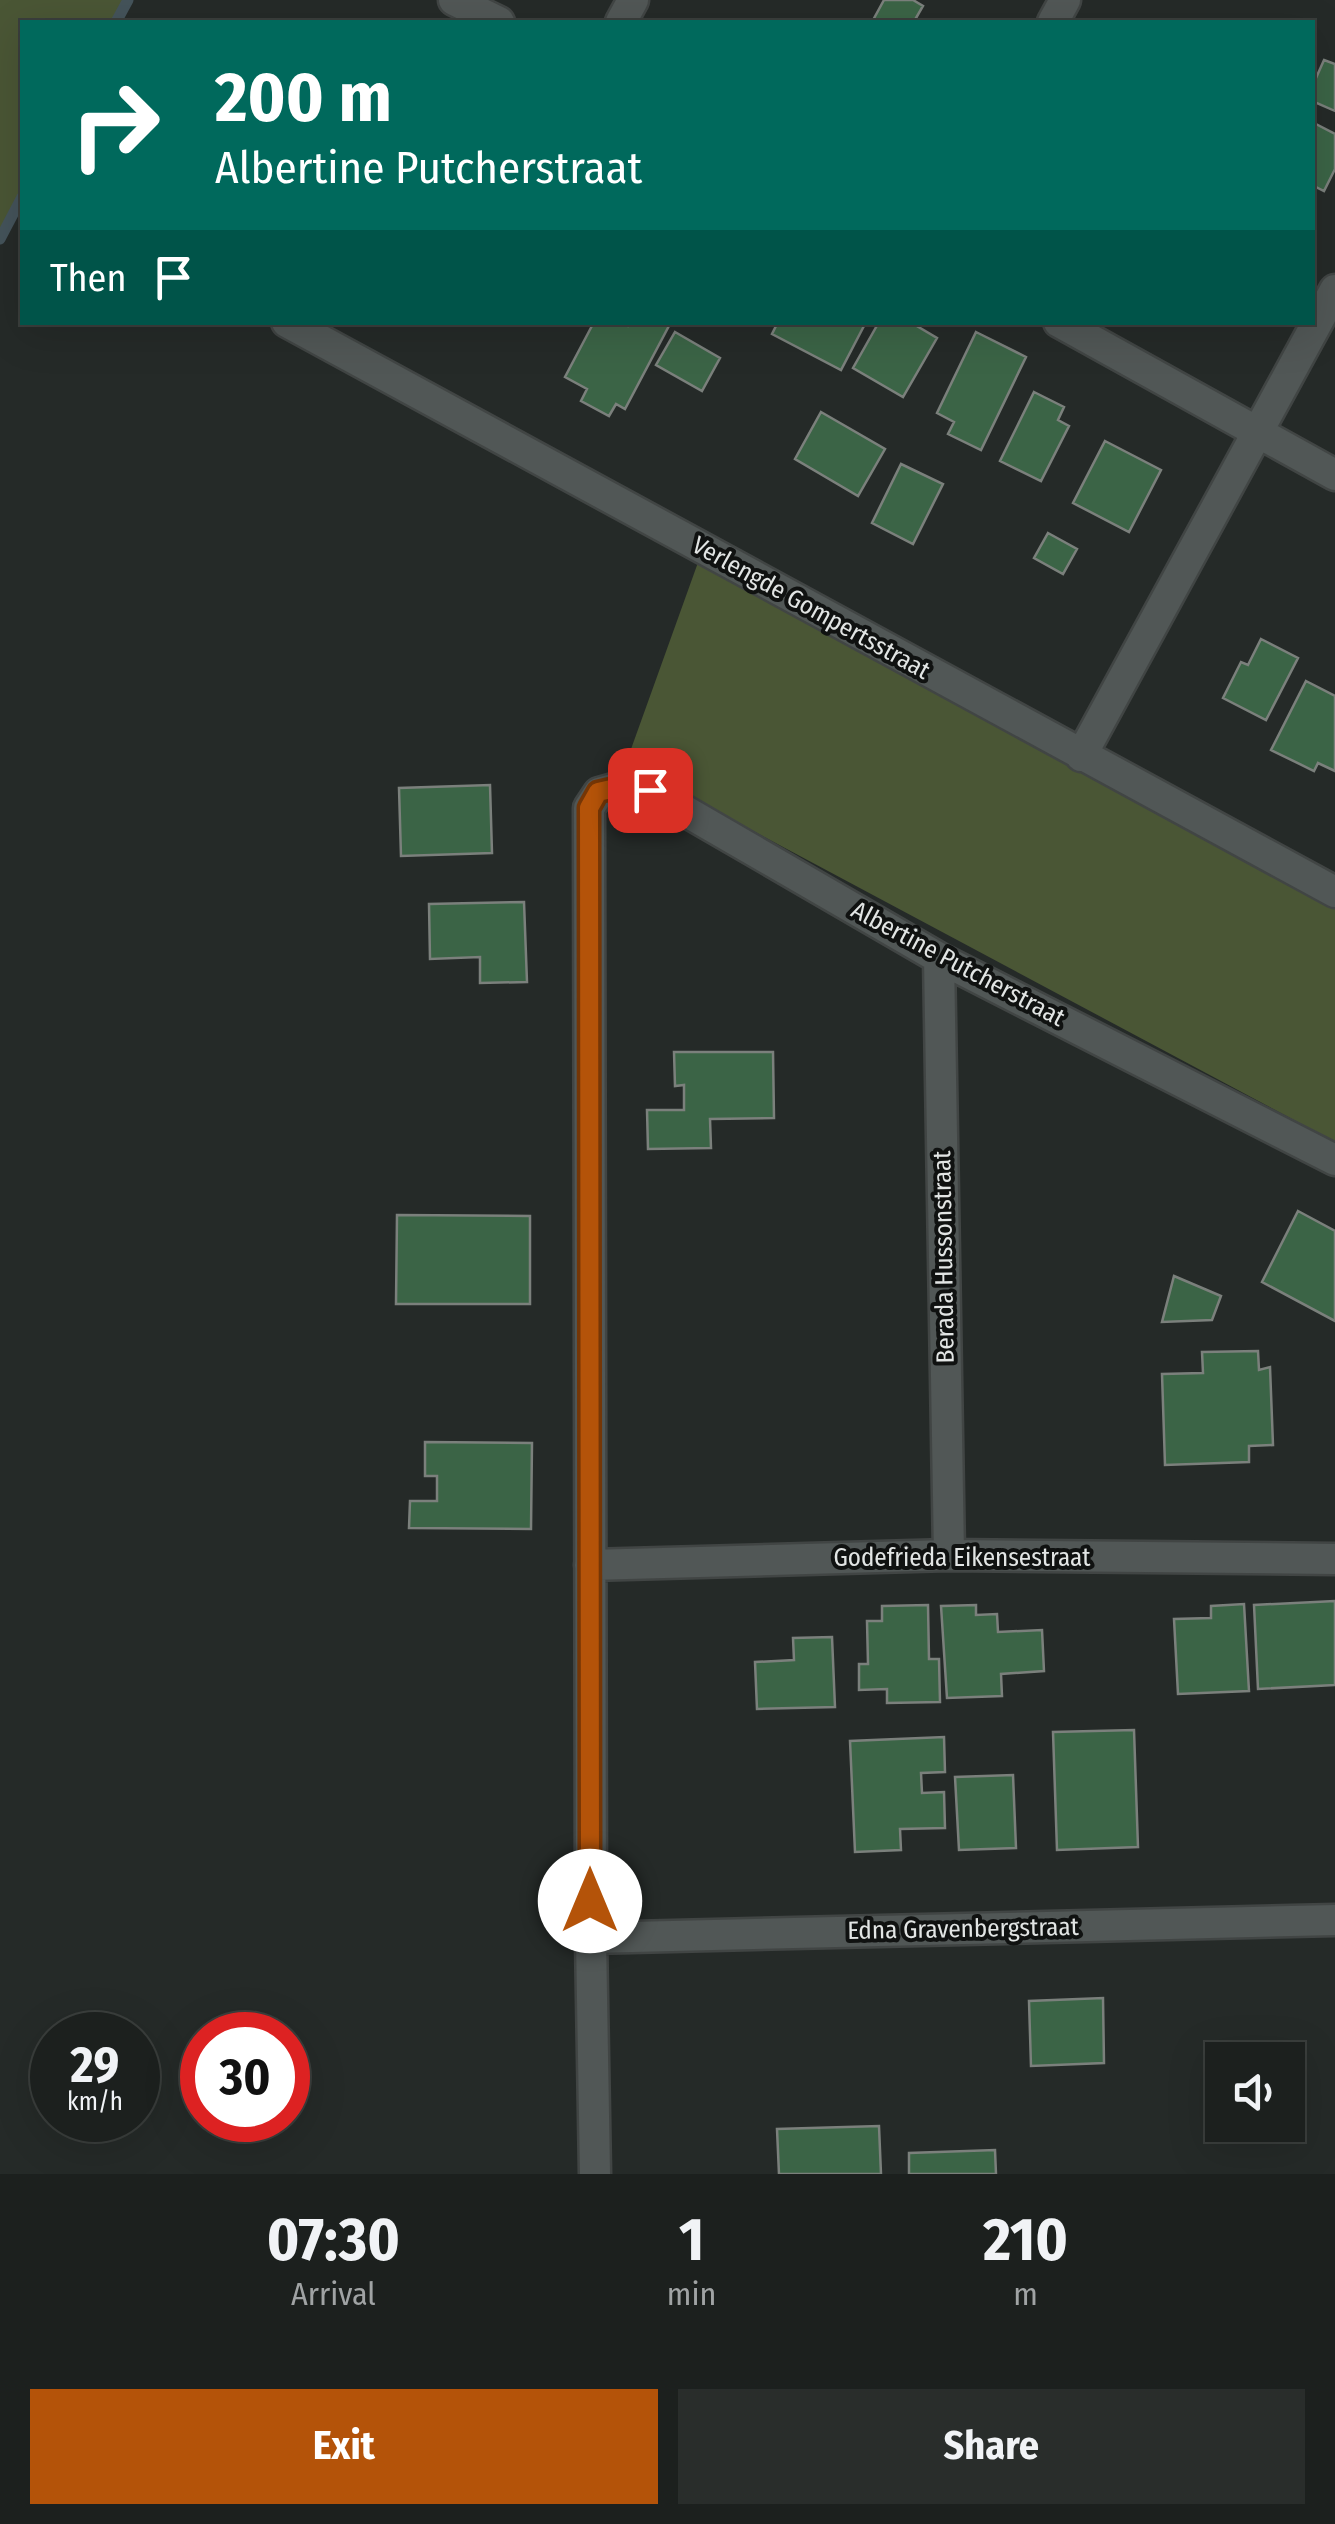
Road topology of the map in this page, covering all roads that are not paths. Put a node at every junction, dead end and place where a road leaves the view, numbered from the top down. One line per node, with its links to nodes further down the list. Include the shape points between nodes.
1 (454, 0): 2 (street)
2 (495, 20)
3 (1335, 290): 6 (street)
4 (292, 325): 8 (street, Verlengde Gompertsstraat)
5 (1064, 325): 6 (street)
6 (1256, 432): 7 (street); 8 (street)
7 (1335, 475)
8 (1080, 756): 9 (street, Verlengde Gompertsstraat)
9 (1335, 892)
10 (940, 958): 11 (street, Albertine Putcherstraat); 12 (street, Berada Hussonstraat); 14 (street, Albertine Putcherstraat, via 650,790 598,792 589,808)
11 (1335, 1160)
12 (949, 1556): 13 (street, Godefrieda Eikensestraat); 14 (street, Godefrieda Eikensestraat)
13 (1335, 1559)
14 (590, 1565): 16 (street)
15 (1335, 1920): 16 (street, Edna Gravenbergstraat)
16 (591, 1938): 17 (street)
17 (595, 2174)

